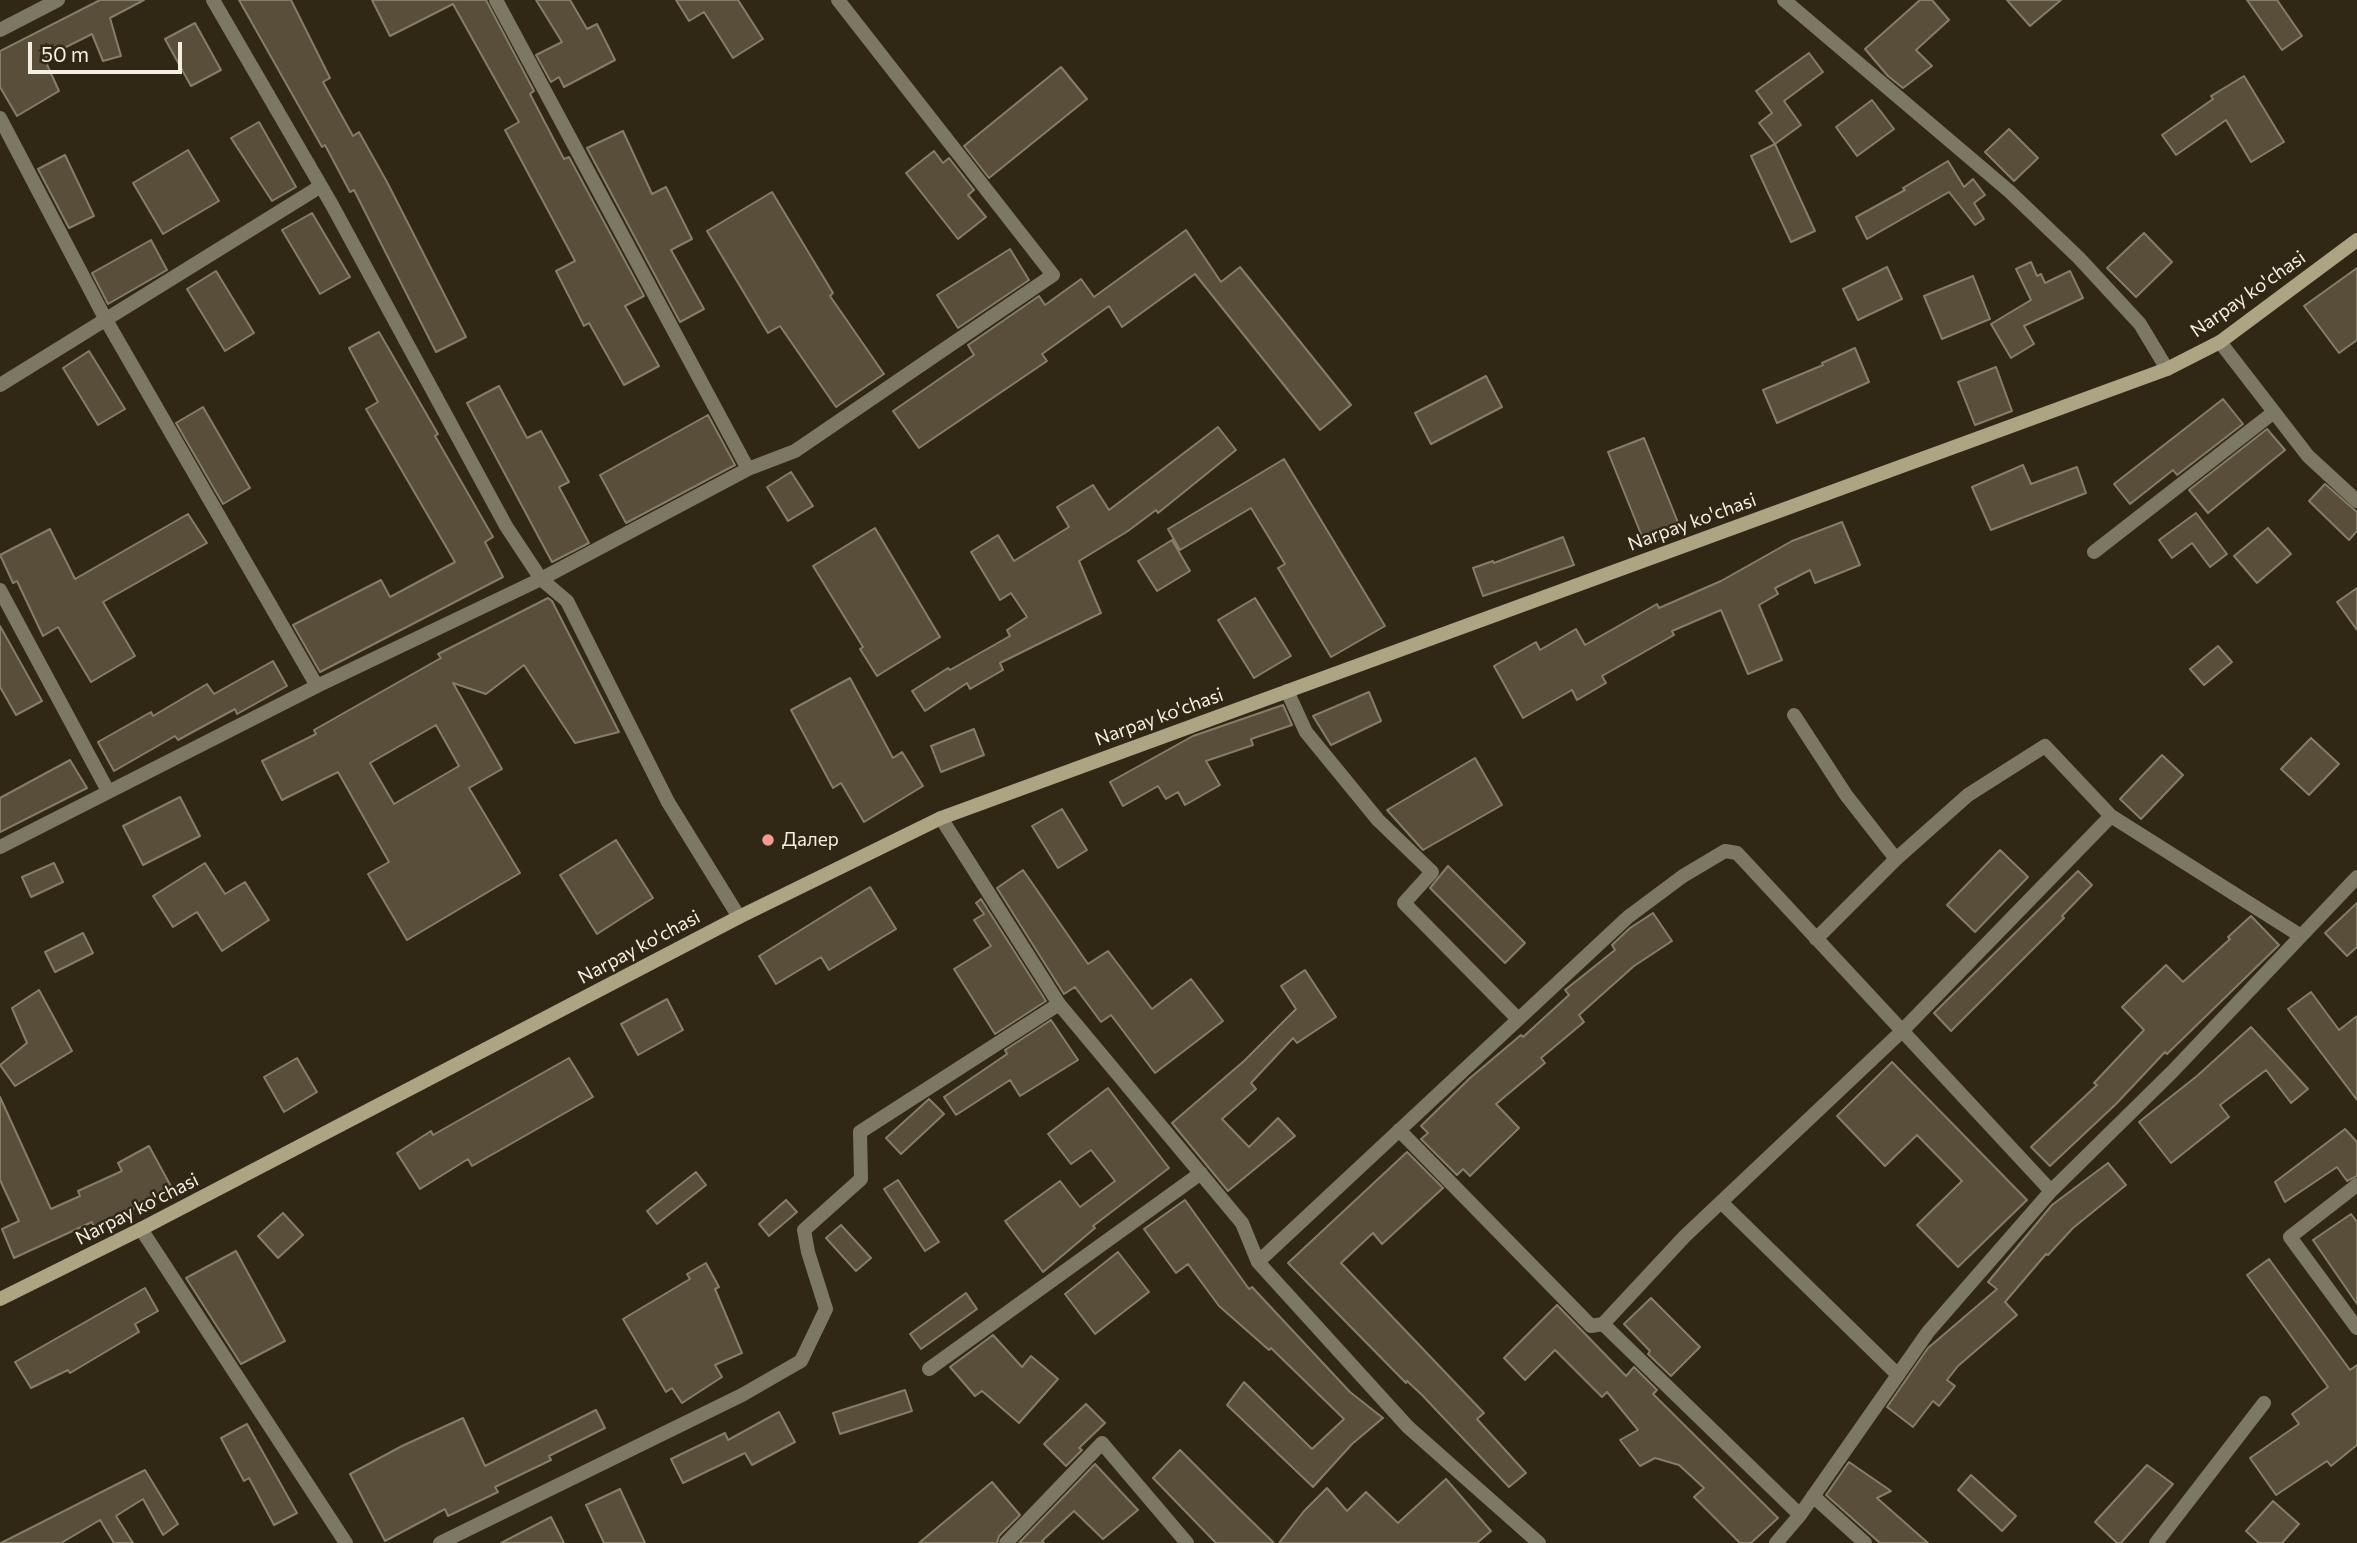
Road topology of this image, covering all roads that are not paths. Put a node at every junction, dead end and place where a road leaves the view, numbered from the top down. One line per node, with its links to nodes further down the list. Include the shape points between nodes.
1 (58, 0): 6 (street)
2 (213, 0): 8 (street)
3 (496, 0): 15 (street)
4 (838, 0): 15 (street, via 1053,275 826,431 794,451)
5 (1784, 0): 12 (street, via 2059,239 2140,324)
6 (0, 30)
7 (0, 118): 10 (street)
8 (321, 186): 10 (street); 18 (street, via 506,526)
9 (2357, 240): 11 (main road, Narpay ko'chasi)
10 (106, 320): 13 (street); 20 (street)
11 (2220, 342): 12 (main road, Narpay ko'chasi); 14 (street)
12 (2167, 369): 21 (main road, Narpay ko'chasi)
13 (0, 385)
14 (2274, 412): 16 (street, via 2308,456); 17 (street)
15 (748, 469): 18 (street)
16 (2357, 501)
17 (2094, 552)
18 (541, 579): 20 (street); 29 (street, via 567,601 668,802)
19 (0, 590): 23 (street)
20 (317, 686): 23 (street)
21 (1287, 691): 25 (main road, Narpay ko'chasi); 33 (street, via 1306,732 1378,820 1432,872 1404,903)
22 (1794, 715): 27 (street, via 1846,795)
23 (108, 791): 26 (street)
24 (2111, 816): 27 (street, via 2045,746 1968,795); 30 (street); 34 (street)
25 (941, 818): 29 (main road, Narpay ko'chasi); 32 (street)
26 (0, 847)
27 (1896, 859): 31 (street)
28 (2357, 877): 30 (street)
29 (739, 917): 40 (main road, Narpay ko'chasi)
30 (2301, 936): 38 (street)
31 (1816, 939): 33 (street, via 1737,853 1725,851 1628,916); 34 (street)
32 (1059, 1004): 36 (street); 51 (street, via 860,1132 861,1179 804,1230 826,1309 801,1361)
33 (1518, 1019): 35 (street)
34 (1901, 1032): 38 (street); 39 (street)
35 (1399, 1130): 41 (street); 43 (street, via 1591,1326)
36 (1201, 1173): 41 (street, via 1242,1223); 45 (street)
37 (2357, 1185): 44 (street, via 2290,1237)
38 (2051, 1191): 46 (street, via 1928,1332)
39 (1722, 1203): 43 (street); 46 (street)
40 (141, 1230): 42 (main road, Narpay ko'chasi); 50 (street)
41 (1258, 1262): 54 (street, via 1408,1427)
42 (0, 1299)
43 (1603, 1324): 49 (street)
44 (2357, 1328)
45 (929, 1369)
46 (1898, 1375): 48 (street)
47 (2264, 1403): 57 (street)
48 (1814, 1496): 49 (street); 56 (street)
49 (1800, 1515): 55 (street)
50 (346, 1543)
51 (440, 1543)
52 (1006, 1543): 53 (street, via 1102,1443)
53 (1187, 1543)
54 (1539, 1543)
55 (1776, 1543)
56 (1865, 1543)
57 (2156, 1543)

